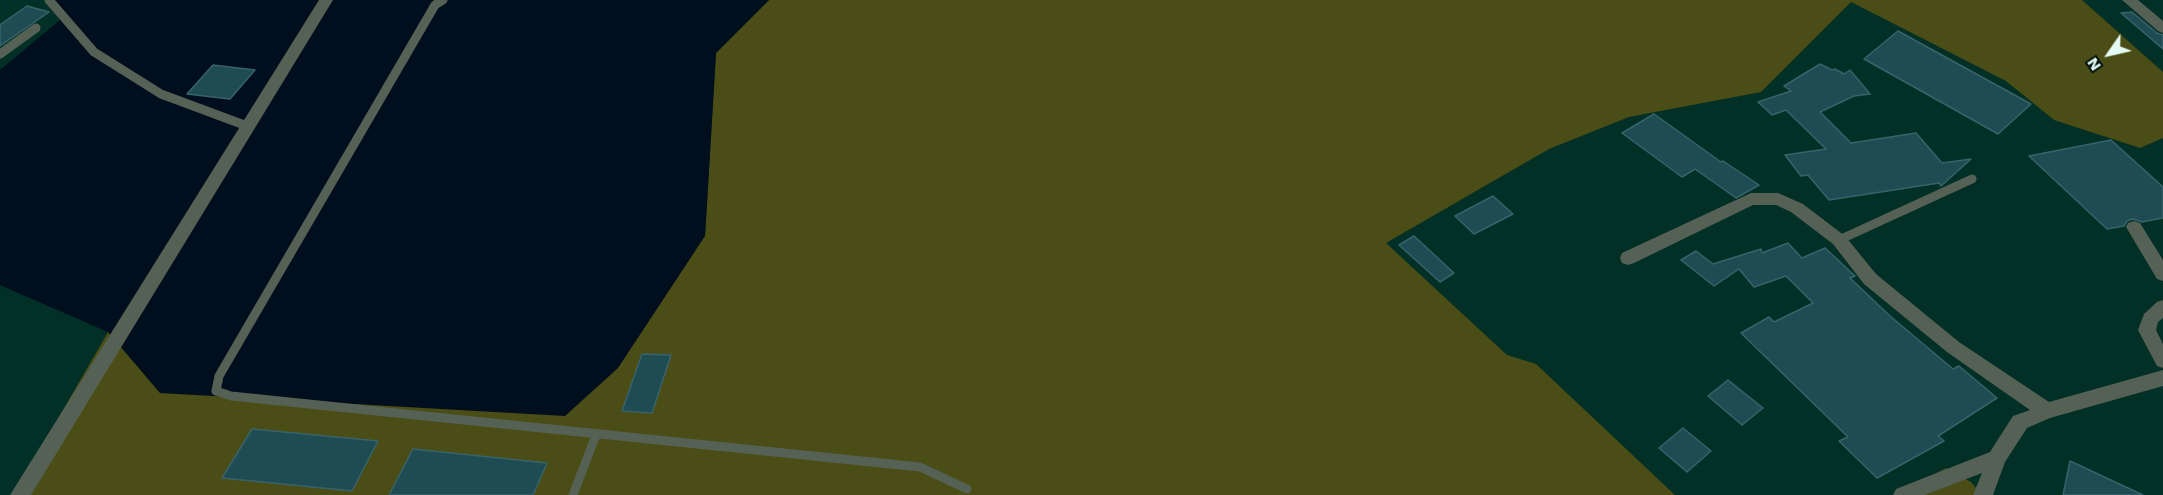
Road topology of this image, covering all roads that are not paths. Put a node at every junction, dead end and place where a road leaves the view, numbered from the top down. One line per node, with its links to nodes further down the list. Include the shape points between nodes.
1 (49, 0): 8 (lane, via 94,52 161,94)
2 (326, 0): 8 (street)
3 (443, 0): 18 (lane, via 435,5 231,355 216,391 231,396)
4 (2129, 0): 6 (street)
5 (36, 28): 7 (lane)
6 (2163, 28)
7 (0, 54)
8 (247, 126): 21 (street)
9 (1972, 179): 11 (lane)
10 (2134, 227): 13 (street)
11 (1839, 240): 12 (street, via 1797,208 1778,199 1751,199); 17 (street, via 1870,279 1953,347)
12 (1628, 258)
13 (2163, 274)
14 (2163, 307): 15 (street, via 2150,319 2147,330)
15 (2163, 361)
16 (2163, 378): 17 (street)
17 (2048, 411): 19 (street, via 2020,422)
18 (596, 435): 20 (lane, via 920,467); 22 (lane)
19 (1997, 458): 23 (street); 24 (street)
20 (967, 489)
21 (20, 495)
22 (573, 495)
23 (1903, 495)
24 (1983, 495)

